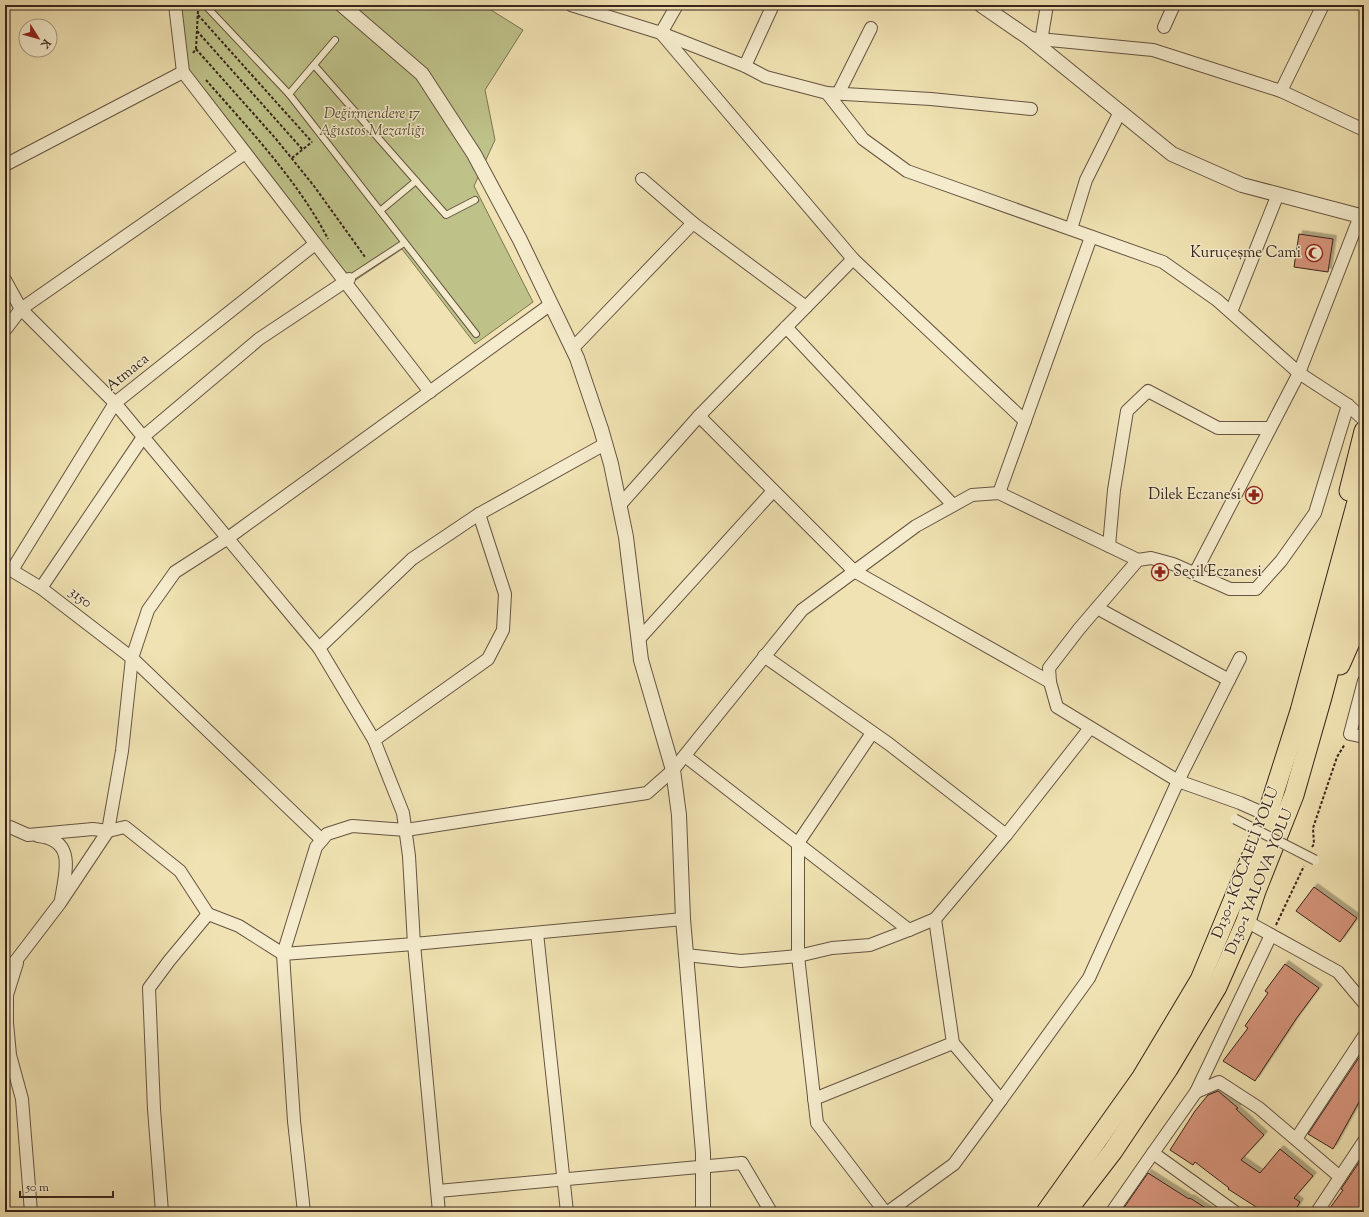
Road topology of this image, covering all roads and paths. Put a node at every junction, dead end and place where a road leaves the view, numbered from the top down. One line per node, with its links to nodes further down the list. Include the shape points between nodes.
1 (175, 5): 23 (street)
2 (199, 5): 12 (path)
3 (205, 5): 27 (lane)
4 (342, 5): 53 (street, via 422,74 474,154)
5 (571, 5): 16 (street)
6 (677, 5): 16 (street)
7 (773, 5): 22 (street)
8 (981, 5): 18 (street)
9 (1047, 5): 18 (street)
10 (1174, 5): 14 (street)
11 (1323, 5): 25 (street)
12 (198, 15): 15 (path); 32 (path)
13 (871, 28): 26 (street)
14 (1164, 28)
15 (197, 31): 19 (path); 33 (path)
16 (661, 34): 22 (street); 49 (street)
17 (336, 40): 21 (lane)
18 (1036, 42): 25 (street, via 1153,50); 29 (street)
19 (196, 49): 20 (path); 35 (path)
20 (192, 55)
21 (314, 65): 27 (lane); 38 (lane)
22 (745, 66): 26 (street, via 766,77)
23 (183, 72): 34 (street); 36 (street)
24 (202, 76): 43 (path, via 278,165)
25 (1281, 91): 30 (street)
26 (832, 93): 28 (street); 45 (street, via 862,139 907,171)
27 (289, 94): 31 (lane)
28 (1031, 109)
29 (1120, 112): 39 (street, via 1172,154 1242,185); 45 (street, via 1086,180)
30 (1364, 130)
31 (321, 135): 32 (path); 41 (lane)
32 (312, 142): 33 (path)
33 (303, 150): 35 (path)
34 (245, 153): 48 (street); 55 (street)
35 (292, 158): 50 (path)
36 (5, 165)
37 (642, 179): 44 (street)
38 (416, 181): 40 (lane, via 446,215); 41 (lane)
39 (1278, 194): 42 (street); 56 (street)
40 (475, 200)
41 (380, 211): 47 (lane)
42 (1362, 216): 61 (street)
43 (318, 218)
44 (693, 223): 54 (street); 60 (street)
45 (1071, 229): 46 (street)
46 (1091, 237): 56 (street, via 1163,262); 67 (street)
47 (404, 243): 50 (lane); 59 (lane)
48 (315, 244): 52 (street); 63 (street, Atmaca)
49 (853, 259): 54 (street); 67 (street)
50 (370, 265): 52 (lane)
51 (5, 280): 55 (street)
52 (347, 280): 62 (street); 70 (street, via 259,339)
53 (551, 304): 60 (street); 62 (street)
54 (806, 307): 57 (street)
55 (21, 309): 58 (street); 63 (street)
56 (1231, 312): 61 (street)
57 (786, 327): 65 (street); 75 (street)
58 (5, 330)
59 (476, 334)
60 (572, 349): 71 (street)
61 (1299, 373): 64 (street); 68 (street)
62 (430, 392): 78 (street)
63 (115, 403): 70 (street); 82 (street, Atmaca)
64 (1348, 405): 66 (street); 84 (street, via 1315,513 1281,562 1256,589 1230,589)
65 (699, 416): 73 (street); 76 (street)
66 (1364, 420)
67 (1025, 421): 74 (street)
68 (1270, 428): 80 (street, via 1218,428 1148,391 1127,411 1114,490); 84 (street)
69 (1364, 430): 96 (highway, via 1314,631)
70 (143, 437): 78 (street); 85 (street)
71 (606, 444): 76 (street); 77 (street)
72 (1364, 476): 96 (highway, D130-1 KOCAELİ YOLU)
73 (773, 491): 83 (street); 88 (street)
74 (999, 493): 75 (street, via 972,495); 80 (street)
75 (953, 505): 83 (street, via 916,526)
76 (619, 506): 88 (street, via 626,537)
77 (479, 514): 89 (street, via 412,559); 101 (street, via 505,594 504,630 488,659)
78 (228, 538): 89 (street); 91 (street, via 175,572 148,610)
79 (1364, 538): 96 (highway, D130-1 YALOVA YOLU)
80 (1109, 546): 81 (street)
81 (1138, 560): 84 (street, via 1151,558); 87 (street)
82 (8, 568): 85 (street, 3150)
83 (854, 571): 90 (street, via 802,610); 95 (street)
84 (1195, 573)
85 (41, 588): 91 (street, 3150)
86 (1364, 596): 96 (highway, via 1352,640)
87 (1097, 608): 93 (street); 95 (street, via 1049,668)
88 (639, 639): 103 (street, via 641,660)
89 (319, 648): 101 (street)
90 (764, 656): 98 (street); 102 (street)
91 (132, 658): 108 (street, via 122,751); 112 (street, 3150)
92 (1240, 658): 93 (street)
93 (1229, 680): 104 (street)
94 (1364, 681): 99 (street)
95 (1050, 682): 97 (street, via 1057,707)
96 (1309, 711): 105 (highway, D130-1 KOCAELİ YOLU); 120 (highway, D130-1 YALOVA YOLU, via 1294,795)
97 (1090, 728): 104 (street); 111 (street)
98 (872, 733): 111 (street); 113 (street)
99 (1350, 734): 100 (street); 114 (path, via 1337,757 1313,828 1314,844)
100 (1364, 737)
101 (374, 740): 109 (street, via 403,813)
102 (685, 756): 103 (street); 113 (street)
103 (673, 770): 109 (street, via 647,793); 118 (street, via 679,815)
104 (1178, 781): 105 (street); 135 (street, via 1089,978)
105 (1267, 815): 152 (highway, D130-1 KOCAELİ YOLU, via 1200,980 1142,1078)
106 (1234, 820): 115 (street, bridge)
107 (5, 828): 110 (street)
108 (108, 830): 110 (street); 116 (street); 117 (street, via 125,827 180,871)
109 (406, 830): 112 (street, via 352,826 327,834); 124 (street)
110 (28, 835): 116 (street, via 46,837 65,852)
111 (1006, 835): 119 (street)
112 (322, 840): 125 (street, via 316,847)
113 (798, 843): 121 (street); 127 (street)
114 (1311, 849)
115 (1310, 860): 123 (path)
116 (60, 903): 128 (street)
117 (208, 914): 125 (street, via 239,926); 144 (street, via 148,988)
118 (683, 919): 122 (street); 126 (street)
119 (935, 919): 121 (street); 132 (street)
120 (1246, 921): 123 (street); 153 (highway, D130-1 YALOVA YOLU, via 1217,987 1168,1069 1113,1151)
121 (909, 930): 127 (street, via 870,945 832,948)
122 (538, 933): 124 (street); 141 (street)
123 (1271, 935): 130 (street, via 1338,972); 133 (street)
124 (414, 944): 125 (street); 142 (street)
125 (283, 954): 145 (street, via 294,1121)
126 (686, 955): 127 (street, via 741,960); 139 (street)
127 (798, 956): 134 (street)
128 (18, 958): 129 (street); 143 (street, via 7,995 7,1022 10,1055 22,1099)
129 (5, 973)
130 (1364, 1003)
131 (1364, 1036): 136 (street)
132 (953, 1043): 134 (street); 135 (street)
133 (1196, 1092): 136 (street, via 1219,1082 1259,1108); 138 (street)
134 (814, 1099): 150 (street, via 817,1124)
135 (1000, 1100): 151 (street, via 954,1164)
136 (1296, 1139): 140 (street)
137 (1364, 1141): 140 (street)
138 (1153, 1153): 154 (street); 155 (street)
139 (703, 1166): 141 (street); 148 (street); 149 (street, via 742,1163)
140 (1340, 1177): 156 (street)
141 (564, 1179): 142 (street); 147 (street)
142 (438, 1191): 146 (street)
143 (30, 1212)
144 (162, 1212)
145 (304, 1212)
146 (440, 1212)
147 (567, 1212)
148 (703, 1212)
149 (771, 1212)
150 (885, 1212)
151 (888, 1212)
152 (1046, 1212)
153 (1066, 1212)
154 (1112, 1212)
155 (1235, 1212)
156 (1317, 1212)

